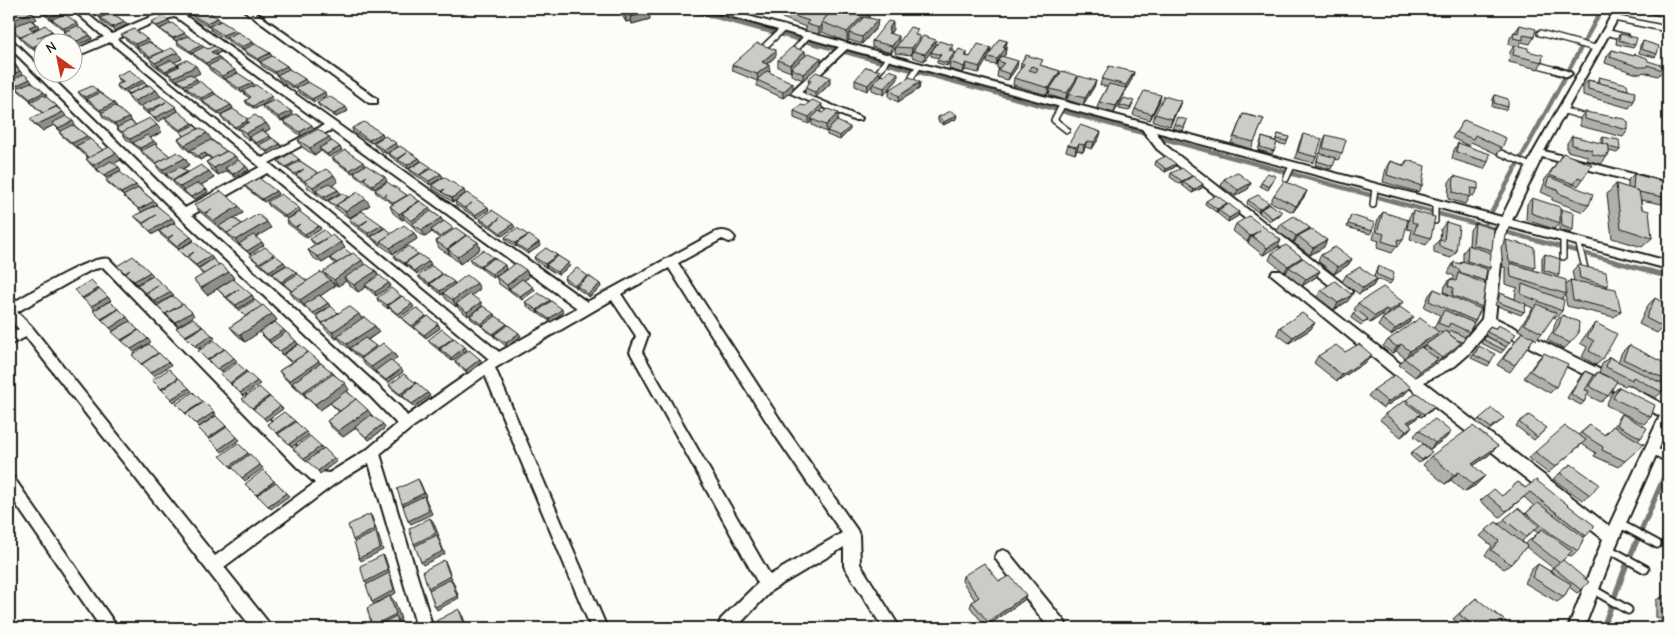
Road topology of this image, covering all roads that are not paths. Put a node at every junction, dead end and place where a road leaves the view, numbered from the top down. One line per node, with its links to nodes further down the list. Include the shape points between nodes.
1 (76, 9): 10 (street)
2 (246, 9): 28 (street)
3 (714, 9): 6 (street)
4 (1616, 13): 5 (lane); 7 (street)
5 (1662, 28)
6 (782, 29): 9 (street); 13 (lane)
7 (1605, 32): 11 (lane); 14 (street)
8 (1540, 33): 14 (lane)
9 (808, 36): 15 (street); 17 (lane)
10 (112, 38): 16 (street); 33 (street, via 152,20 175,14); 38 (street)
11 (1633, 39)
12 (9, 42): 19 (street)
13 (764, 47)
14 (1590, 47): 25 (street)
15 (841, 49): 18 (street); 31 (street, via 795,93)
16 (82, 51)
17 (794, 51)
18 (887, 59): 21 (street); 23 (lane)
19 (32, 62)
20 (1539, 65): 22 (lane)
21 (918, 68): 27 (lane); 29 (street)
22 (1556, 70): 24 (street)
23 (878, 73)
24 (1568, 74): 25 (lane)
25 (1580, 78): 30 (street)
26 (53, 82): 46 (street)
27 (911, 83)
28 (373, 101)
29 (1062, 105): 34 (street); 35 (lane, via 1054,120)
30 (1561, 110): 32 (lane); 37 (street)
31 (858, 118)
32 (1599, 120)
33 (332, 125): 38 (street); 60 (street)
34 (1145, 126): 40 (street); 59 (street, via 1161,147)
35 (1067, 130)
36 (1501, 153): 39 (lane)
37 (1538, 153): 39 (street); 42 (street)
38 (264, 166): 46 (street); 65 (street)
39 (1530, 166): 48 (street)
40 (1291, 168): 41 (lane); 43 (street)
41 (1286, 178)
42 (1668, 187)
43 (1375, 190): 44 (lane); 45 (street)
44 (1373, 203)
45 (1435, 207): 47 (lane); 48 (street, via 1477,215)
46 (184, 214): 68 (street, via 396,412)
47 (1435, 219)
48 (1500, 226): 50 (street); 62 (street)
49 (729, 238): 54 (street, via 720,235)
50 (1563, 240): 51 (street); 52 (lane)
51 (1579, 243): 53 (lane); 55 (street)
52 (1564, 255)
53 (1582, 260): 56 (lane)
54 (672, 261): 58 (street); 74 (street, via 782,434)
55 (1668, 265)
56 (1586, 273)
57 (1277, 274): 66 (street)
58 (614, 293): 60 (street); 80 (street, via 642,335 636,352)
59 (1350, 295)
60 (586, 308): 65 (street)
61 (9, 312): 63 (street); 71 (street, via 87,267 105,262 302,463 319,478)
62 (1488, 320): 66 (street, via 1450,362); 67 (street)
63 (28, 330): 64 (street); 78 (street)
64 (9, 340)
65 (493, 363): 68 (street); 86 (street)
66 (1413, 382): 76 (street)
67 (1668, 413): 70 (street)
68 (405, 426): 69 (street)
69 (373, 452): 71 (street); 85 (street)
70 (1661, 454): 73 (street)
71 (330, 479): 78 (street)
72 (9, 482): 83 (street)
73 (1624, 526): 75 (lane); 76 (street)
74 (852, 535): 80 (street); 88 (street, via 852,566)
75 (1654, 542)
76 (1613, 546): 79 (lane); 81 (street)
77 (1003, 557): 89 (street)
78 (212, 566): 84 (street)
79 (1645, 569)
80 (767, 585): 87 (street, via 727,625)
81 (1597, 592): 82 (lane); 90 (street)
82 (1628, 610)
83 (110, 628)
84 (262, 628)
85 (425, 628)
86 (599, 628)
87 (728, 628)
88 (892, 628)
89 (1059, 628)
90 (1576, 628)

